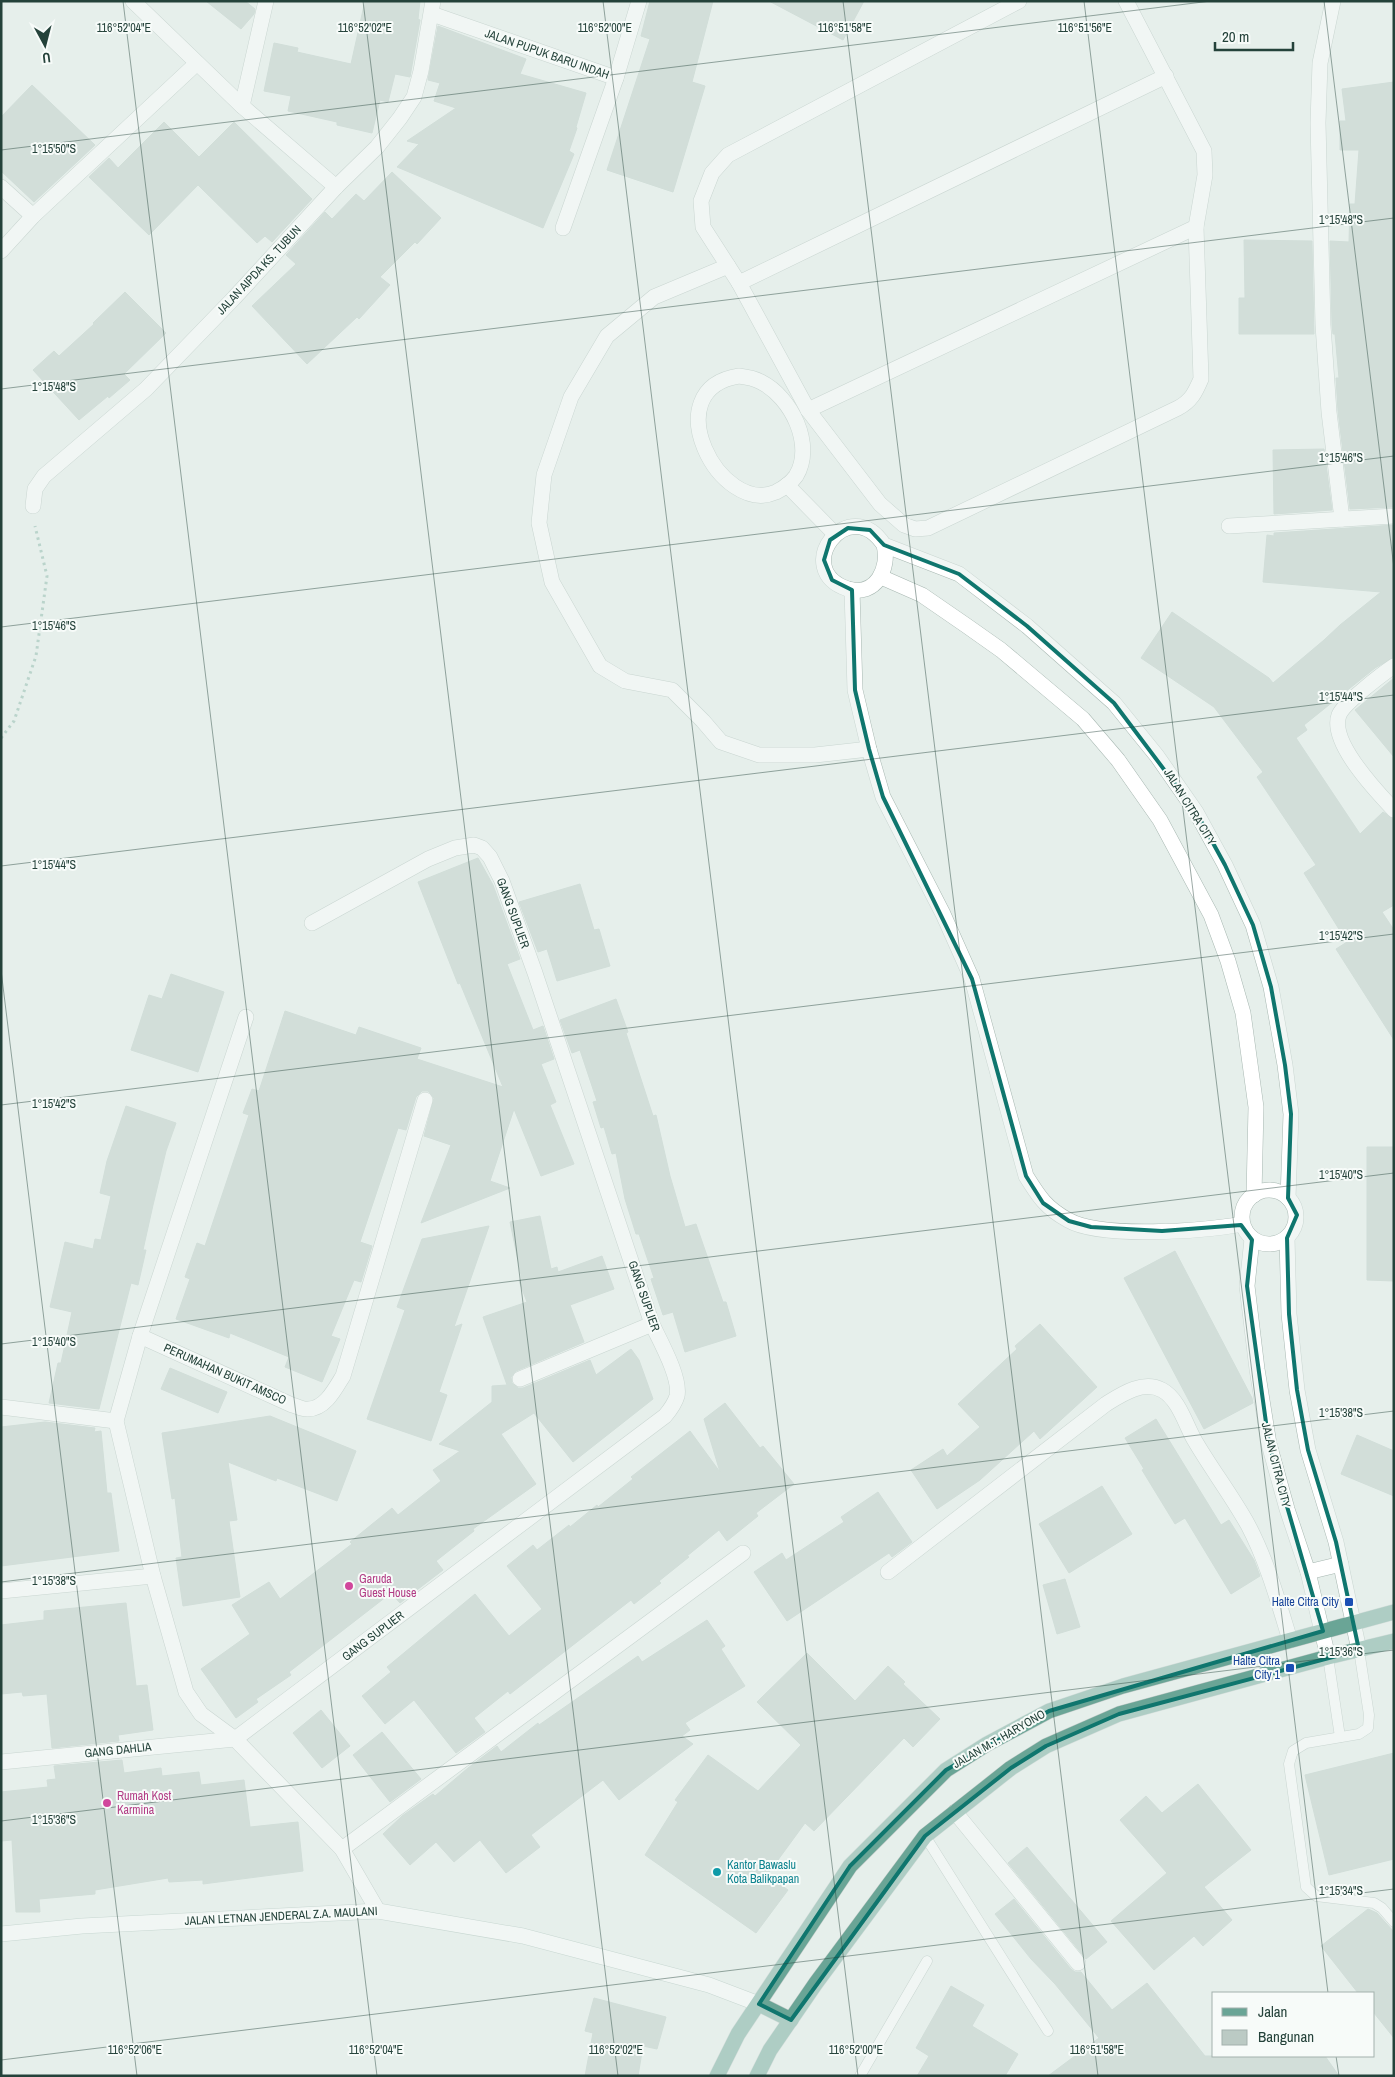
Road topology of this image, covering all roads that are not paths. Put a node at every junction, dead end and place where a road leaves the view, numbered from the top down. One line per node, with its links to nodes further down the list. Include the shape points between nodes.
1 (133, 1): 8 (street)
2 (266, 1): 11 (street)
3 (639, 1): 10 (street, JALAN PUPUK BARU INDAH)
4 (1019, 1): 18 (street, via 728,155 712,174 701,201 703,227)
5 (1126, 1): 9 (street)
6 (1333, 1): 24 (street, via 1320,63 1318,123 1323,325 1329,412)
7 (432, 8): 10 (street, JALAN PUPUK BARU INDAH); 13 (street, JALAN AIPDA KS. TUBUN, via 414,96 377,147)
8 (197, 63): 11 (street); 14 (street)
9 (1166, 76): 15 (street, via 1204,151 1205,175); 19 (street)
10 (616, 78): 16 (street)
11 (242, 106): 13 (street)
12 (1, 186): 14 (street)
13 (336, 187): 22 (street, JALAN AIPDA KS. TUBUN, via 146,390 44,476 35,489)
14 (33, 216): 17 (street)
15 (1196, 227): 20 (street); 20 (street, via 1200,380 1188,402 928,528 915,529 904,525 880,504)
16 (563, 228)
17 (1, 251)
18 (728, 266): 19 (street); 31 (street, via 654,297 606,336 571,397 544,475 539,523 552,582 600,666 626,681 672,690 721,742 759,755 816,756)
19 (739, 283): 20 (street)
20 (808, 410)
21 (788, 485): 21 (street, via 761,496 749,494 737,489 717,468 702,439 697,414 707,392 716,383 740,376 751,378 763,382 787,405 800,432 803,458 800,470); 26 (street)
22 (34, 513)
23 (1394, 516): 24 (street)
24 (1342, 519): 25 (street)
25 (1229, 526)
26 (836, 534): 27 (street, JALAN CITRA CITY, via 859,527 878,536); 29 (street, via 825,549 826,571 832,580)
27 (884, 546): 28 (street, via 886,567); 37 (street, JALAN CITRA CITY, via 959,574 1027,626 1114,702 1196,812 1253,925 1271,988 1291,1114)
28 (881, 577): 29 (street, via 868,587); 36 (street, via 922,594 988,640 1083,719 1118,760 1160,820 1211,915 1243,1013 1256,1107)
29 (852, 590): 31 (street, via 855,690)
30 (1394, 666): 32 (street, via 1346,705 1338,724 1347,753)
31 (869, 749): 38 (street, via 883,797 944,914 972,979 1026,1176 1044,1203 1069,1221 1091,1228 1162,1231)
32 (1394, 810)
33 (312, 923): 41 (street, GANG SUPLIER, via 428,859 455,848 474,845 490,857 502,881 535,973)
34 (246, 1017): 42 (street)
35 (425, 1100): 42 (street, PERUMAHAN BUKIT AMSCO, via 343,1376 324,1403 307,1410 292,1405)
36 (1254, 1194): 37 (street, via 1271,1190); 38 (street, via 1242,1211)
37 (1288, 1198): 39 (street, via 1297,1215 1296,1224)
38 (1242, 1224): 40 (street)
39 (1287, 1238): 40 (street, via 1276,1244); 47 (street, via 1289,1314 1297,1390 1308,1450)
40 (1252, 1239): 49 (street, JALAN CITRA CITY, via 1247,1286 1268,1444)
41 (652, 1324): 43 (street); 60 (street, GANG SUPLIER, via 678,1393 665,1416)
42 (140, 1336): 45 (street)
43 (520, 1379)
44 (1, 1407): 45 (street)
45 (116, 1421): 50 (street)
46 (743, 1553): 64 (street)
47 (1341, 1564): 49 (street); 53 (street)
48 (888, 1572): 55 (street, via 1106,1404 1132,1390 1153,1387 1167,1393 1175,1404 1248,1526 1271,1577)
49 (1308, 1572): 54 (street, JALAN CITRA CITY)
50 (153, 1576): 51 (street); 60 (street, via 186,1692 201,1714)
51 (1, 1591)
52 (1394, 1612): 53 (main road, JALAN M.T. HARYONO)
53 (1354, 1622): 54 (main road, JALAN M.T. HARYONO); 57 (street)
54 (1323, 1631): 55 (main road, JALAN M.T. HARYONO); 58 (street, JALAN CITRA CITY)
55 (1290, 1640): 70 (main road, JALAN M.T. HARYONO, via 1123,1686 1049,1711 946,1770 850,1866)
56 (1394, 1641): 57 (main road)
57 (1359, 1650): 58 (main road); 59 (lane, via 1369,1723 1365,1732)
58 (1328, 1657): 59 (lane); 62 (main road, via 1119,1714 1046,1746 1011,1768)
59 (1340, 1738): 66 (lane, via 1306,1743 1293,1751 1289,1764 1306,1887 1316,1896 1374,1903)
60 (235, 1739): 61 (street, GANG DAHLIA); 64 (street)
61 (1, 1762)
62 (955, 1812): 63 (main road); 69 (street)
63 (925, 1836): 71 (main road); 72 (lane)
64 (342, 1849): 65 (street)
65 (378, 1911): 67 (street, JALAN LETNAN JENDERAL Z.A. MAULANI, via 82,1926); 70 (street, JALAN LETNAN JENDERAL Z.A. MAULANI, via 523,1936 709,1985)
66 (1394, 1922)
67 (1, 1934)
68 (927, 1962): 75 (lane)
69 (1078, 1963)
70 (759, 2004): 71 (main road); 73 (main road, JALAN M.T. HARYONO, via 738,2034)
71 (791, 2020): 74 (main road)
72 (1048, 2031)
73 (717, 2076)
74 (757, 2076)
75 (860, 2076)

